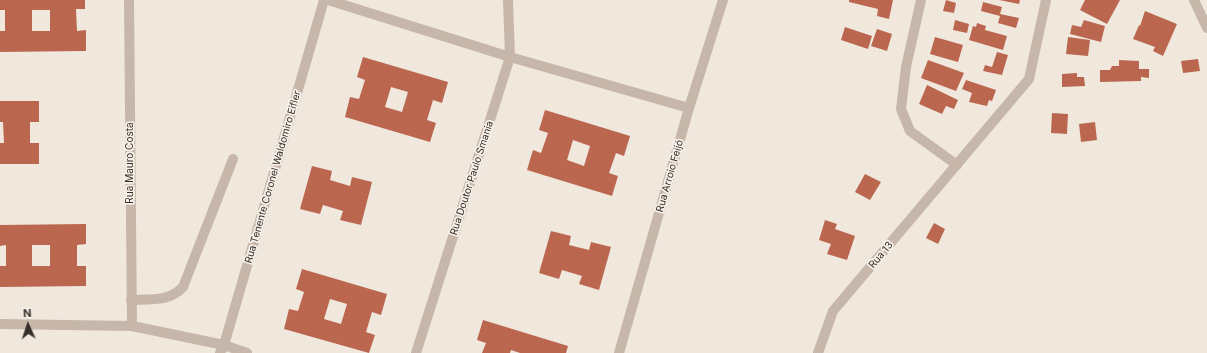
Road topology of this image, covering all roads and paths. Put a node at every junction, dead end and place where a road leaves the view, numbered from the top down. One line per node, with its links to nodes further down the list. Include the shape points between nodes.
1 (129, 0): 14 (street, Rua Mauro Costa)
2 (324, 0): 17 (street, Rua Tenente Coronel Waldomiro Eifler)
3 (328, 0): 10 (street)
4 (508, 0): 10 (street, Rua Doutor Paulo Smania)
5 (723, 0): 11 (street, Rua Arroio Feijó)
6 (921, 0): 13 (street, via 906,67 901,109 910,131)
7 (1046, 0): 13 (street, Rua 13, via 1029,80)
8 (1194, 0): 9 (street)
9 (1207, 28)
10 (510, 57): 11 (street); 19 (street, Rua Doutor Paulo Smania)
11 (689, 108): 20 (street, Rua Arroio Feijó)
12 (233, 159): 14 (street, via 183,287 176,295 168,298)
13 (957, 165): 21 (street, Rua 13, via 833,311)
14 (131, 300): 16 (street, Rua Mauro Costa)
15 (0, 324): 16 (street)
16 (132, 326): 17 (street)
17 (222, 349): 18 (street)
18 (247, 353)
19 (416, 353)
20 (620, 353)
21 (818, 353)

